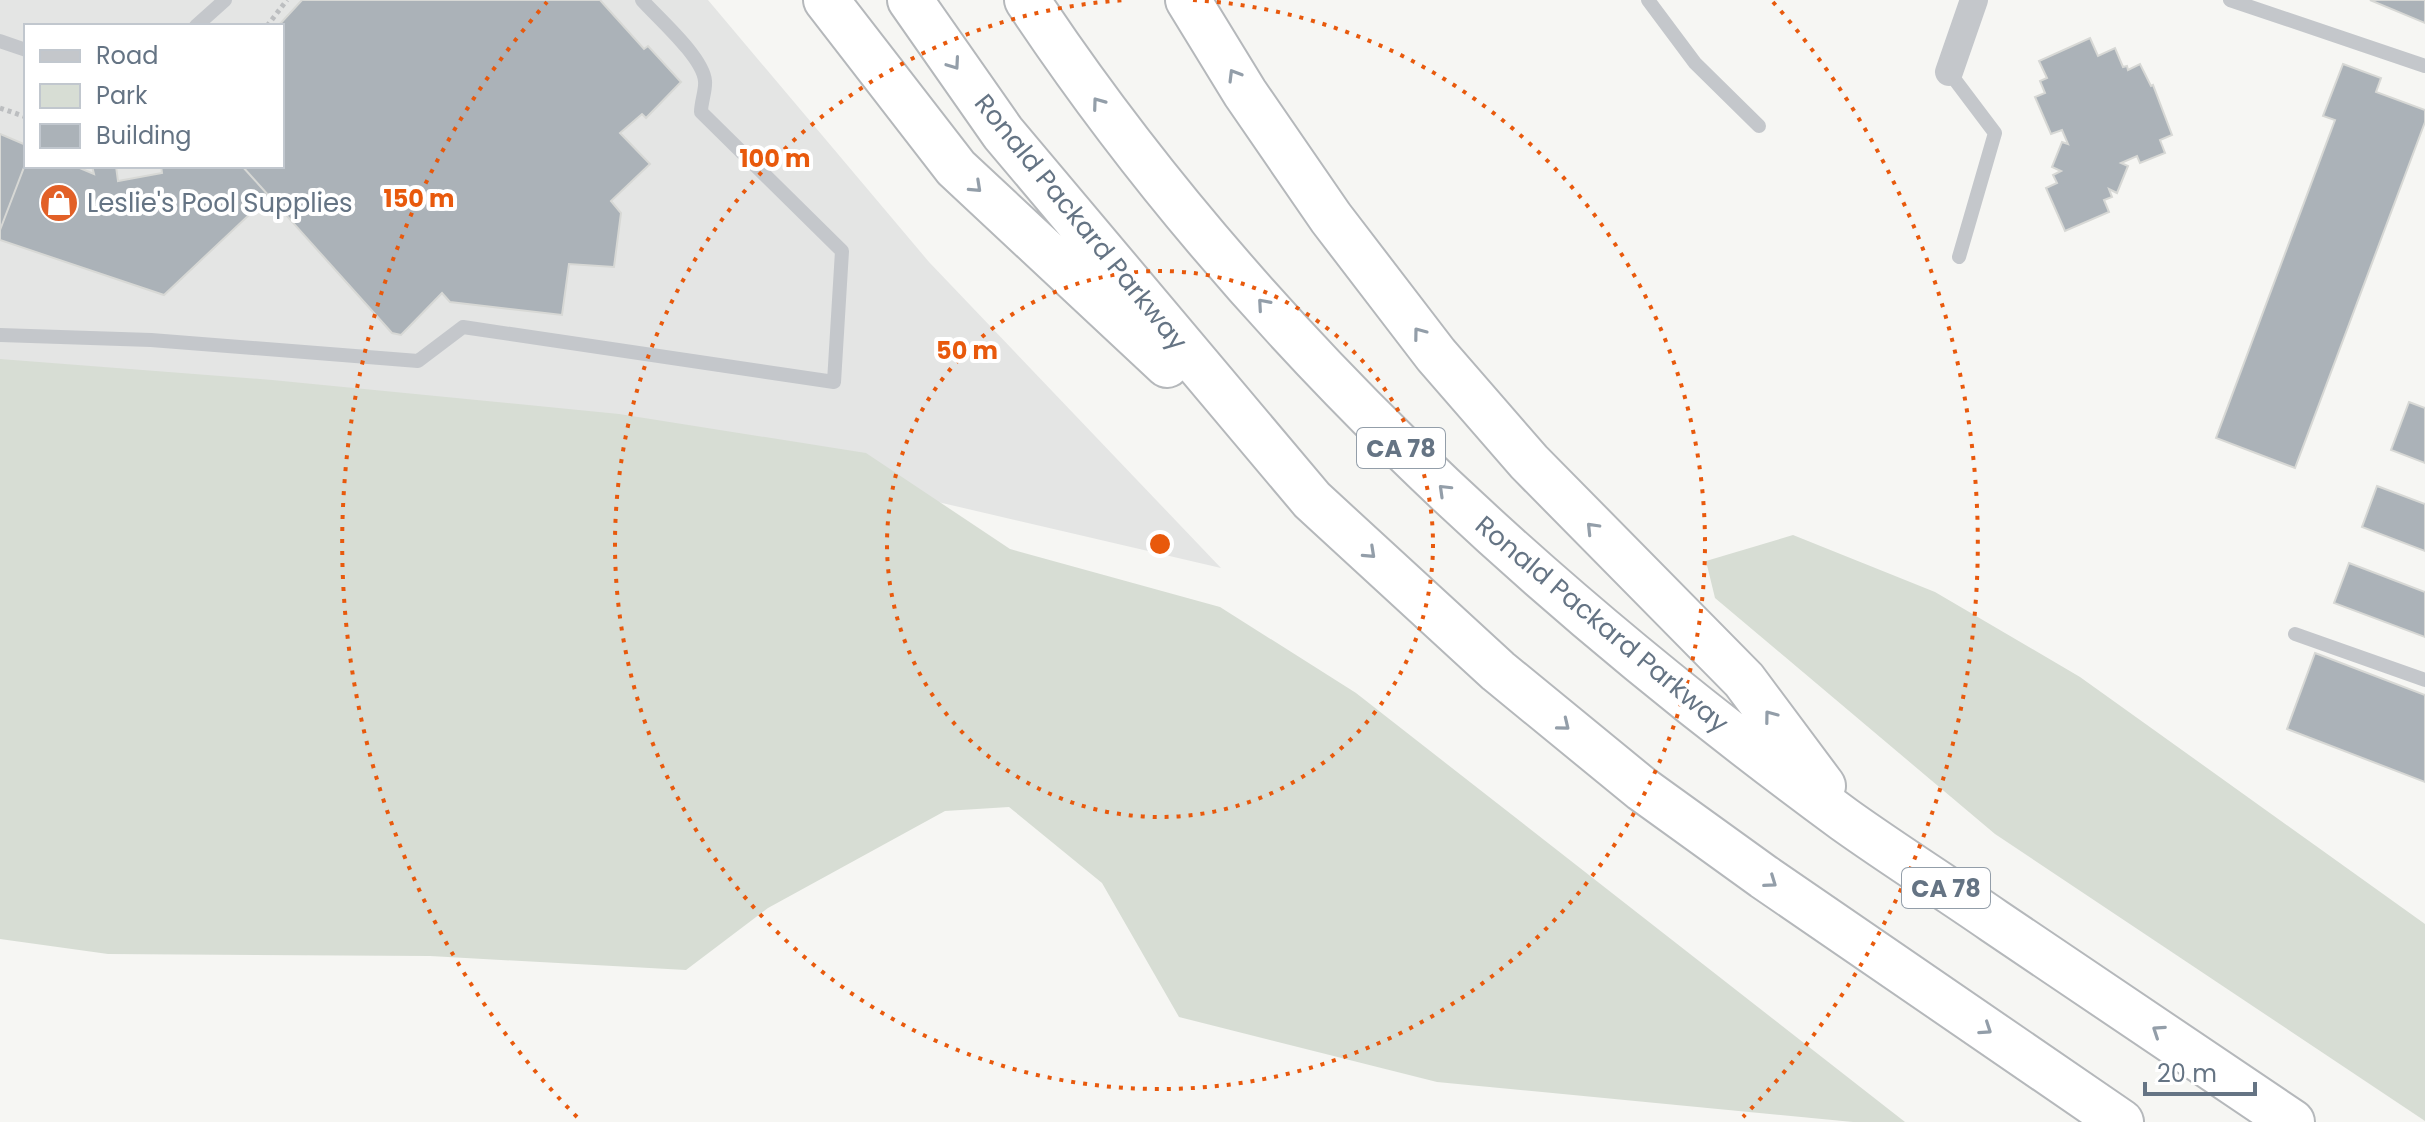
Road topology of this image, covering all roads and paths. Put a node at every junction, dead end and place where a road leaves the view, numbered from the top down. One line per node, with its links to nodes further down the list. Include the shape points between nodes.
1 (225, 0): 11 (lane)
2 (287, 0): 12 (path)
3 (642, 0): 21 (lane, via 697,61 705,82 701,112 842,251 834,382 463,327 418,361 151,340)
4 (826, 0): 22 (highway, one-way to 22, via 956,168)
5 (910, 0): 22 (highway, Ronald Packard Parkway, one-way to 22, via 1003,133)
6 (1027, 0): 25 (highway, Ronald Packard Parkway / CA 78, one-way to 6, via 1591,622 1361,409 1278,321 1133,149)
7 (1188, 0): 25 (highway, one-way to 7, via 1744,680 1529,462 1436,355 1331,218)
8 (1648, 0): 19 (lane, via 1695,63)
9 (1974, 0): 16 (street)
10 (2230, 0): 15 (lane)
11 (198, 24)
12 (269, 24)
13 (0, 41): 14 (lane)
14 (24, 49)
15 (2425, 66)
16 (1949, 72): 20 (lane, via 1995,133)
17 (0, 108): 18 (path)
18 (24, 116)
19 (1759, 126)
20 (1959, 257)
21 (0, 335)
22 (1312, 500): 26 (highway, Ronald Packard Parkway, one-way to 26, via 1498,671 1642,789)
23 (2295, 634): 24 (lane)
24 (2425, 680)
25 (1850, 823): 27 (highway, Ronald Packard Parkway / CA 78, one-way to 25)
26 (2121, 1122)
27 (2292, 1122)

